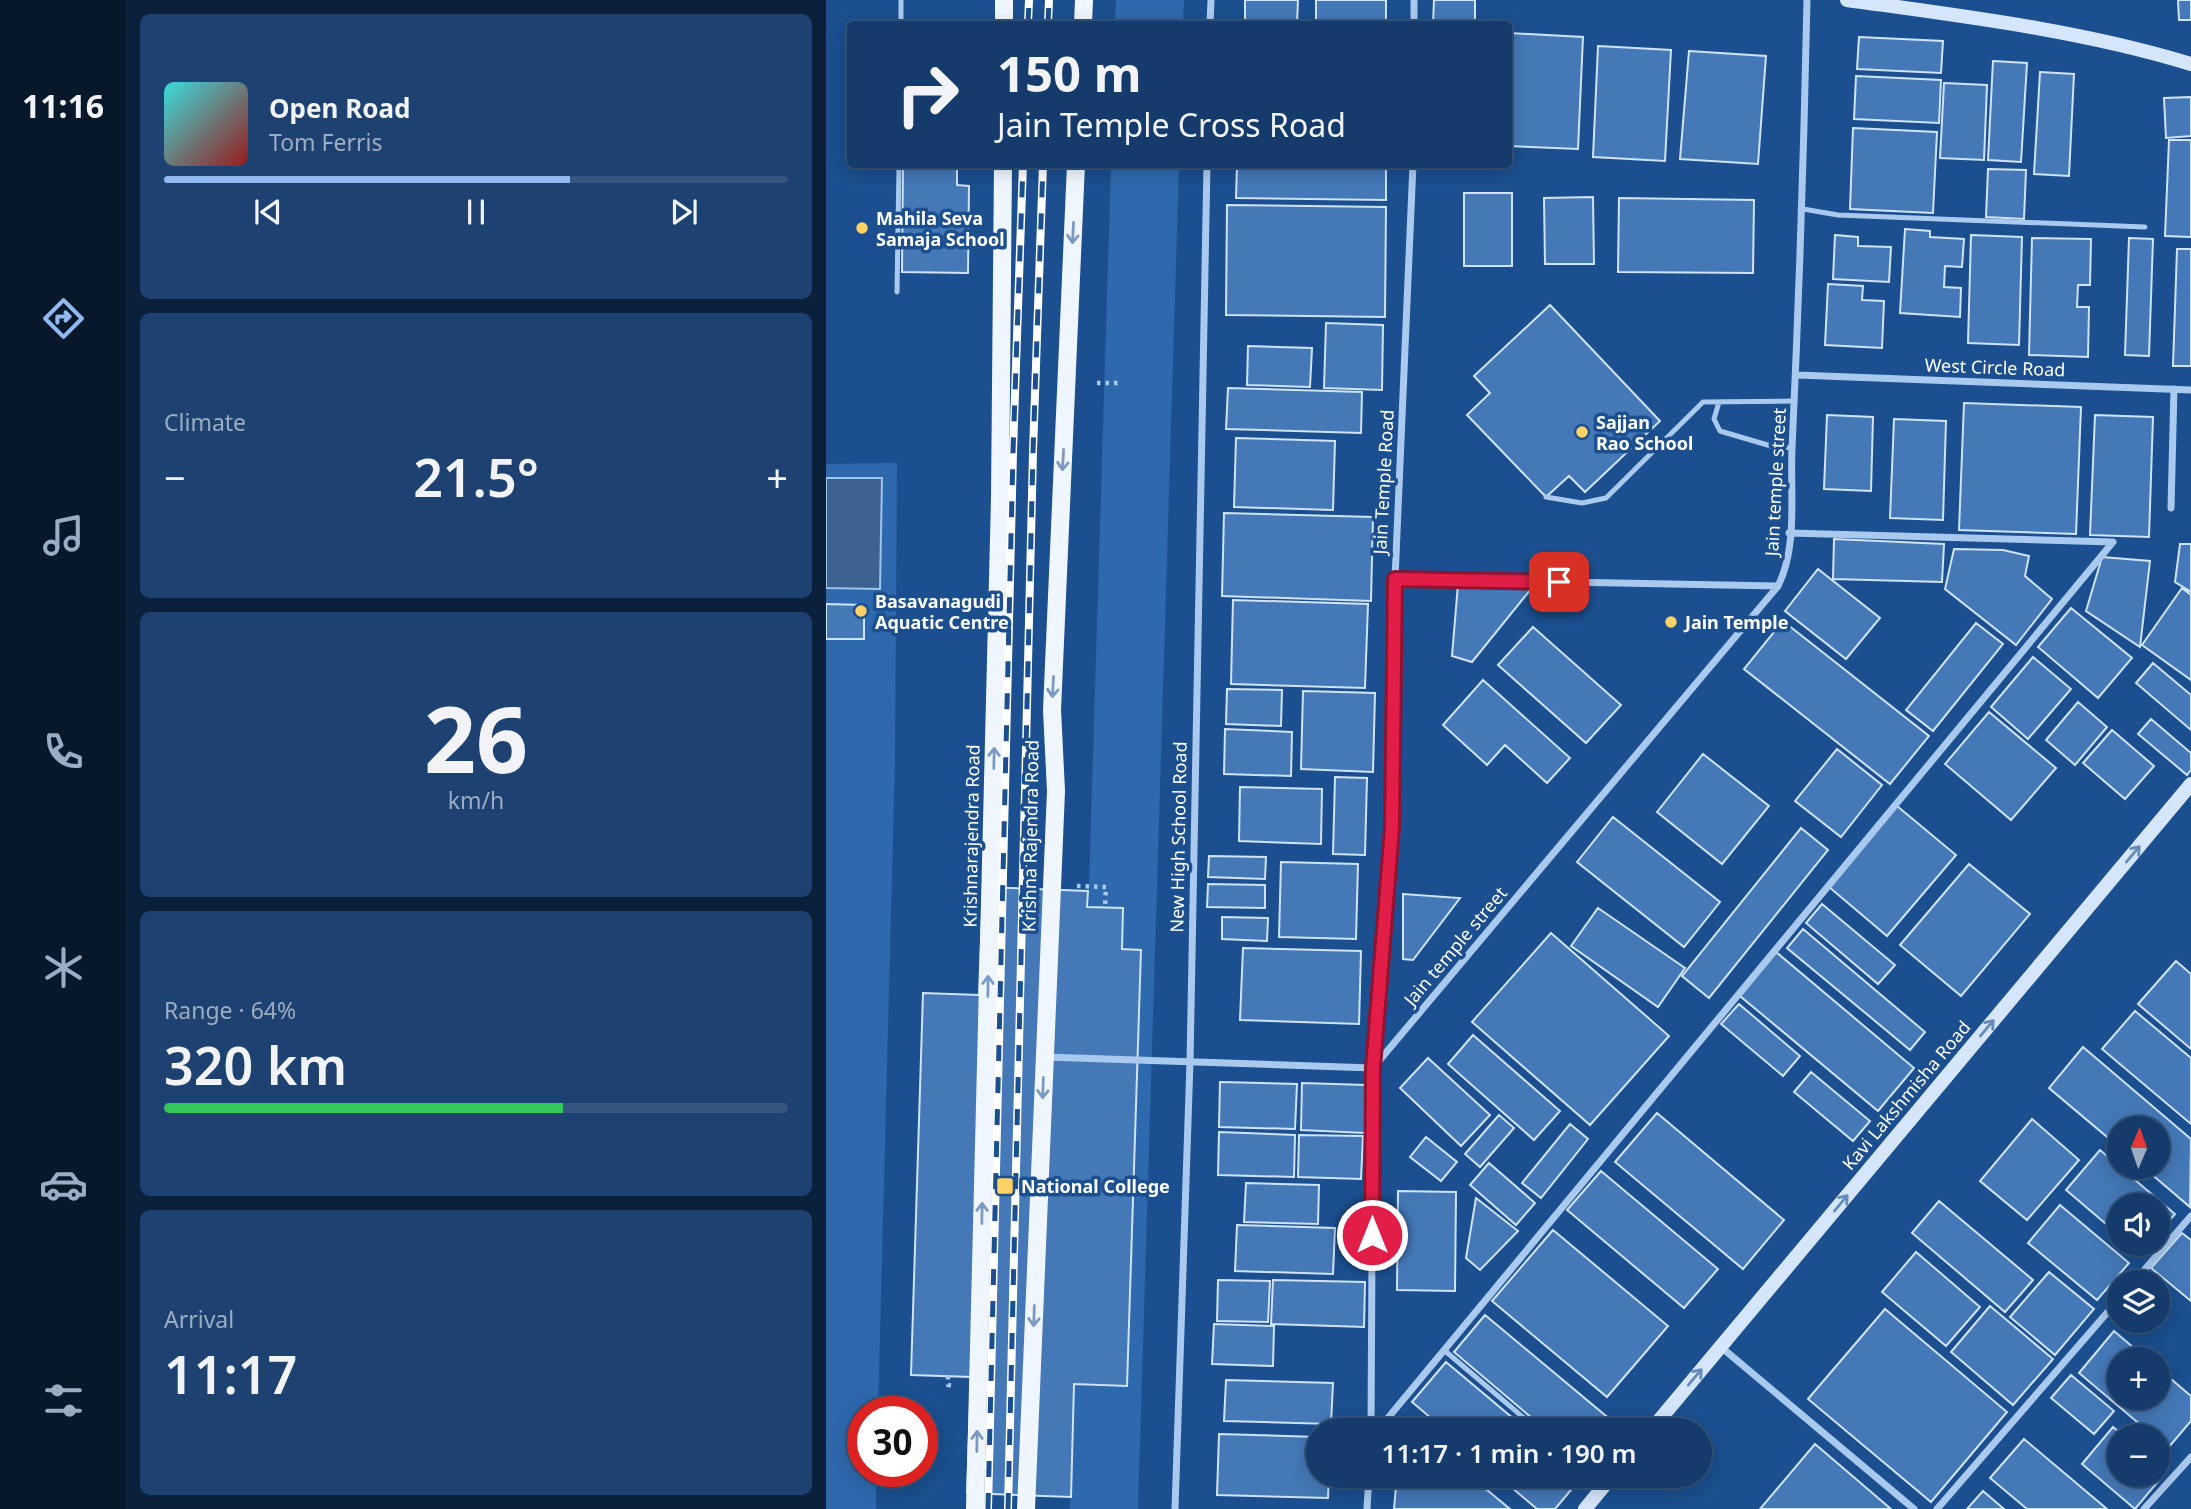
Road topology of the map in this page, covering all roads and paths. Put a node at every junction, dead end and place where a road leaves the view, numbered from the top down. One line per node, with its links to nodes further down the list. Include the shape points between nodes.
1 (901, 0): 8 (lane)
2 (1004, 0): 9 (main road)
3 (1084, 0): 10 (main road)
4 (1210, 0): 11 (street)
5 (1414, 0): 12 (street)
6 (1807, 0): 19 (street, Jain temple street)
7 (1847, 0): 13 (street, via 2133,46)
8 (901, 21)
9 (1004, 21)
10 (1083, 21)
11 (1210, 21)
12 (1414, 21)
13 (2191, 64)
14 (899, 168): 21 (lane)
15 (1003, 168): 55 (main road, Krishnarajendra Road, one-way to 15, via 1000,512)
16 (1076, 168): 38 (main road, Krishna Rajendra Road, one-way to 38, via 1052,710 1056,791)
17 (1207, 168): 39 (street, New High School Road)
18 (1413, 168): 33 (street, Jain Temple Road)
19 (1803, 209): 20 (lane, via 1838,215); 22 (street, Jain temple street)
20 (2145, 227)
21 (897, 292)
22 (1797, 375): 25 (street, West Circle Road); 27 (street, Jain temple street)
23 (1097, 383): 24 (path)
24 (1121, 383)
25 (2174, 389): 26 (street, West Circle Road); 31 (street)
26 (2191, 390)
27 (1795, 401): 28 (lane); 29 (street, Jain temple street)
28 (1719, 402): 29 (lane, via 1714,419 1720,431); 30 (lane, via 1703,401 1606,498 1582,503)
29 (1792, 448): 32 (street, Jain temple street)
30 (1546, 497)
31 (2171, 508)
32 (1789, 533): 34 (street, Jain temple street, via 1785,572); 45 (street, via 2113,542)
33 (1395, 579): 34 (street); 40 (street, Jain Temple Road, via 1392,828)
34 (1778, 586): 40 (street, Jain temple street)
35 (2191, 784): 44 (street, Kavi Lakshmisha Road, one-way to 35)
36 (1077, 886): 37 (path, via 1106,887)
37 (1105, 908)
38 (1045, 1057): 39 (street); 56 (main road, Krishna Rajendra Road, one-way to 56)
39 (1190, 1062): 40 (street); 57 (street, New High School Road)
40 (1373, 1068): 48 (street, Jain Temple Road)
41 (2191, 1216): 42 (street)
42 (2144, 1270)
43 (2107, 1313): 61 (street)
44 (1721, 1347): 51 (street, Kavi Lakshmisha Road, one-way to 44); 60 (street)
45 (1444, 1350): 49 (street); 50 (lane)
46 (948, 1376): 47 (path, via 948,1385)
47 (961, 1386)
48 (1371, 1418)
49 (1388, 1418)
50 (1524, 1418)
51 (1661, 1418)
52 (2191, 1457): 62 (street)
53 (1368, 1488): 58 (street)
54 (1603, 1488): 59 (street)
55 (975, 1509)
56 (1026, 1509)
57 (1175, 1509)
58 (1367, 1509)
59 (1585, 1509)
60 (1914, 1509)
61 (1937, 1509)
62 (2144, 1509)

